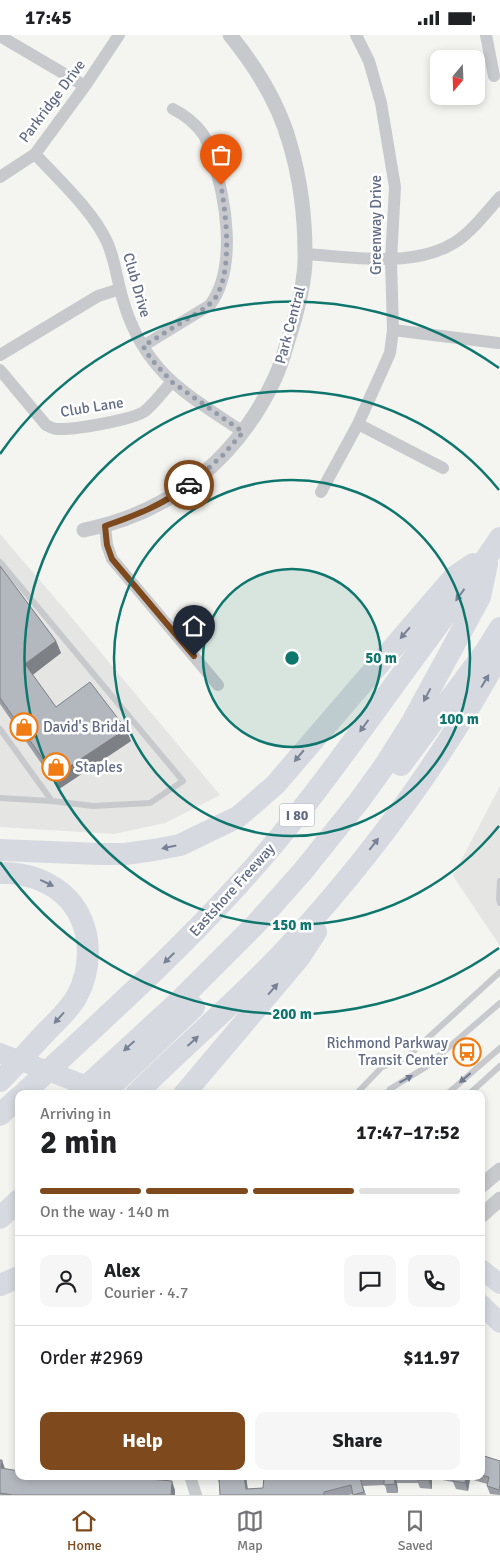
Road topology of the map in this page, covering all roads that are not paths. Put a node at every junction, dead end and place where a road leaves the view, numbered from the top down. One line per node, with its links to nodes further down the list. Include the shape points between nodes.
1 (0, 35): 7 (street)
2 (119, 35): 7 (street, Parkridge Drive)
3 (230, 35): 12 (street, Park Central, via 256,69 290,143 301,197)
4 (356, 35): 13 (street, Greenway Drive, via 369,61 382,103 389,144 395,187)
5 (486, 35): 6 (street)
6 (494, 76)
7 (85, 86): 9 (street, Parkridge Drive)
8 (173, 109): 17 (street, via 183,114 204,136 221,185 227,235 224,273 218,294 210,305)
9 (35, 154): 10 (street, Parkridge Drive); 14 (street, Club Drive, via 92,217 107,241)
10 (0, 177)
11 (500, 197): 13 (street, via 465,235 442,249 420,257)
12 (305, 254): 13 (street); 22 (street, Park Central, via 296,316 276,377)
13 (392, 260): 15 (street, Greenway Drive)
14 (120, 289): 17 (street, Club Drive, via 132,326); 18 (street, via 98,296)
15 (393, 331): 16 (street); 21 (street, Greenway Drive, via 390,353)
16 (498, 343)
17 (143, 346): 20 (street, Club Drive)
18 (0, 355)
19 (0, 370): 20 (street, Club Lane, via 46,425 55,429 136,416 145,411)
20 (172, 382): 22 (street, Club Drive)
21 (358, 424): 23 (street); 24 (street, Greenway Drive)
22 (243, 432): 25 (street, Park Central, via 222,456 172,498)
23 (443, 468)
24 (321, 492)
25 (105, 526): 26 (street, Park Central); 31 (street, via 112,559)
26 (84, 530)
27 (493, 549): 35 (highway, one-way to 35, via 454,577 275,785 238,817 180,845 154,850 125,854); 42 (highway, one-way to 42, via 480,597 385,765 297,878); 48 (highway, Eastshore Freeway / I 80, one-way to 48, via 337,763 240,883 163,964)
28 (0, 562): 34 (lane, via 184,781 150,803 93,806)
29 (500, 628): 42 (highway, via 316,877 268,932)
30 (500, 654): 36 (highway, one-way to 30, via 417,789)
31 (218, 685)
32 (0, 729): 34 (lane)
33 (0, 798): 34 (lane)
34 (52, 801)
35 (0, 850)
36 (354, 869): 51 (highway, one-way to 36, via 288,947); 52 (highway, one-way to 36, via 299,958)
37 (0, 873): 46 (highway, one-way to 46, via 26,875 53,886 64,895 81,919 89,946 84,979 77,996)
38 (500, 881): 39 (lane)
39 (500, 903)
40 (500, 972): 53 (lane, via 406,1058 382,1067)
41 (500, 1003): 54 (lane, one-way to 41, via 426,1067)
42 (184, 1006): 50 (highway)
43 (500, 1048): 55 (lane, one-way to 55)
44 (0, 1053): 49 (highway)
45 (500, 1066): 56 (lane)
46 (0, 1083): 47 (highway)
47 (15, 1090)
48 (28, 1090)
49 (91, 1090)
50 (98, 1090)
51 (140, 1090)
52 (187, 1090)
53 (360, 1090)
54 (389, 1090)
55 (452, 1090)
56 (473, 1090)
57 (15, 1101): 58 (highway)
58 (0, 1115)
59 (500, 1169): 60 (street)
60 (485, 1182)
61 (500, 1199): 63 (street)
62 (15, 1204): 64 (highway)
63 (485, 1212)
64 (0, 1218)
65 (485, 1272): 67 (highway)
66 (15, 1279): 68 (highway)
67 (500, 1284)
68 (0, 1285)
69 (485, 1308): 70 (highway)
70 (500, 1323)
71 (191, 1480): 72 (street)
72 (196, 1495)

